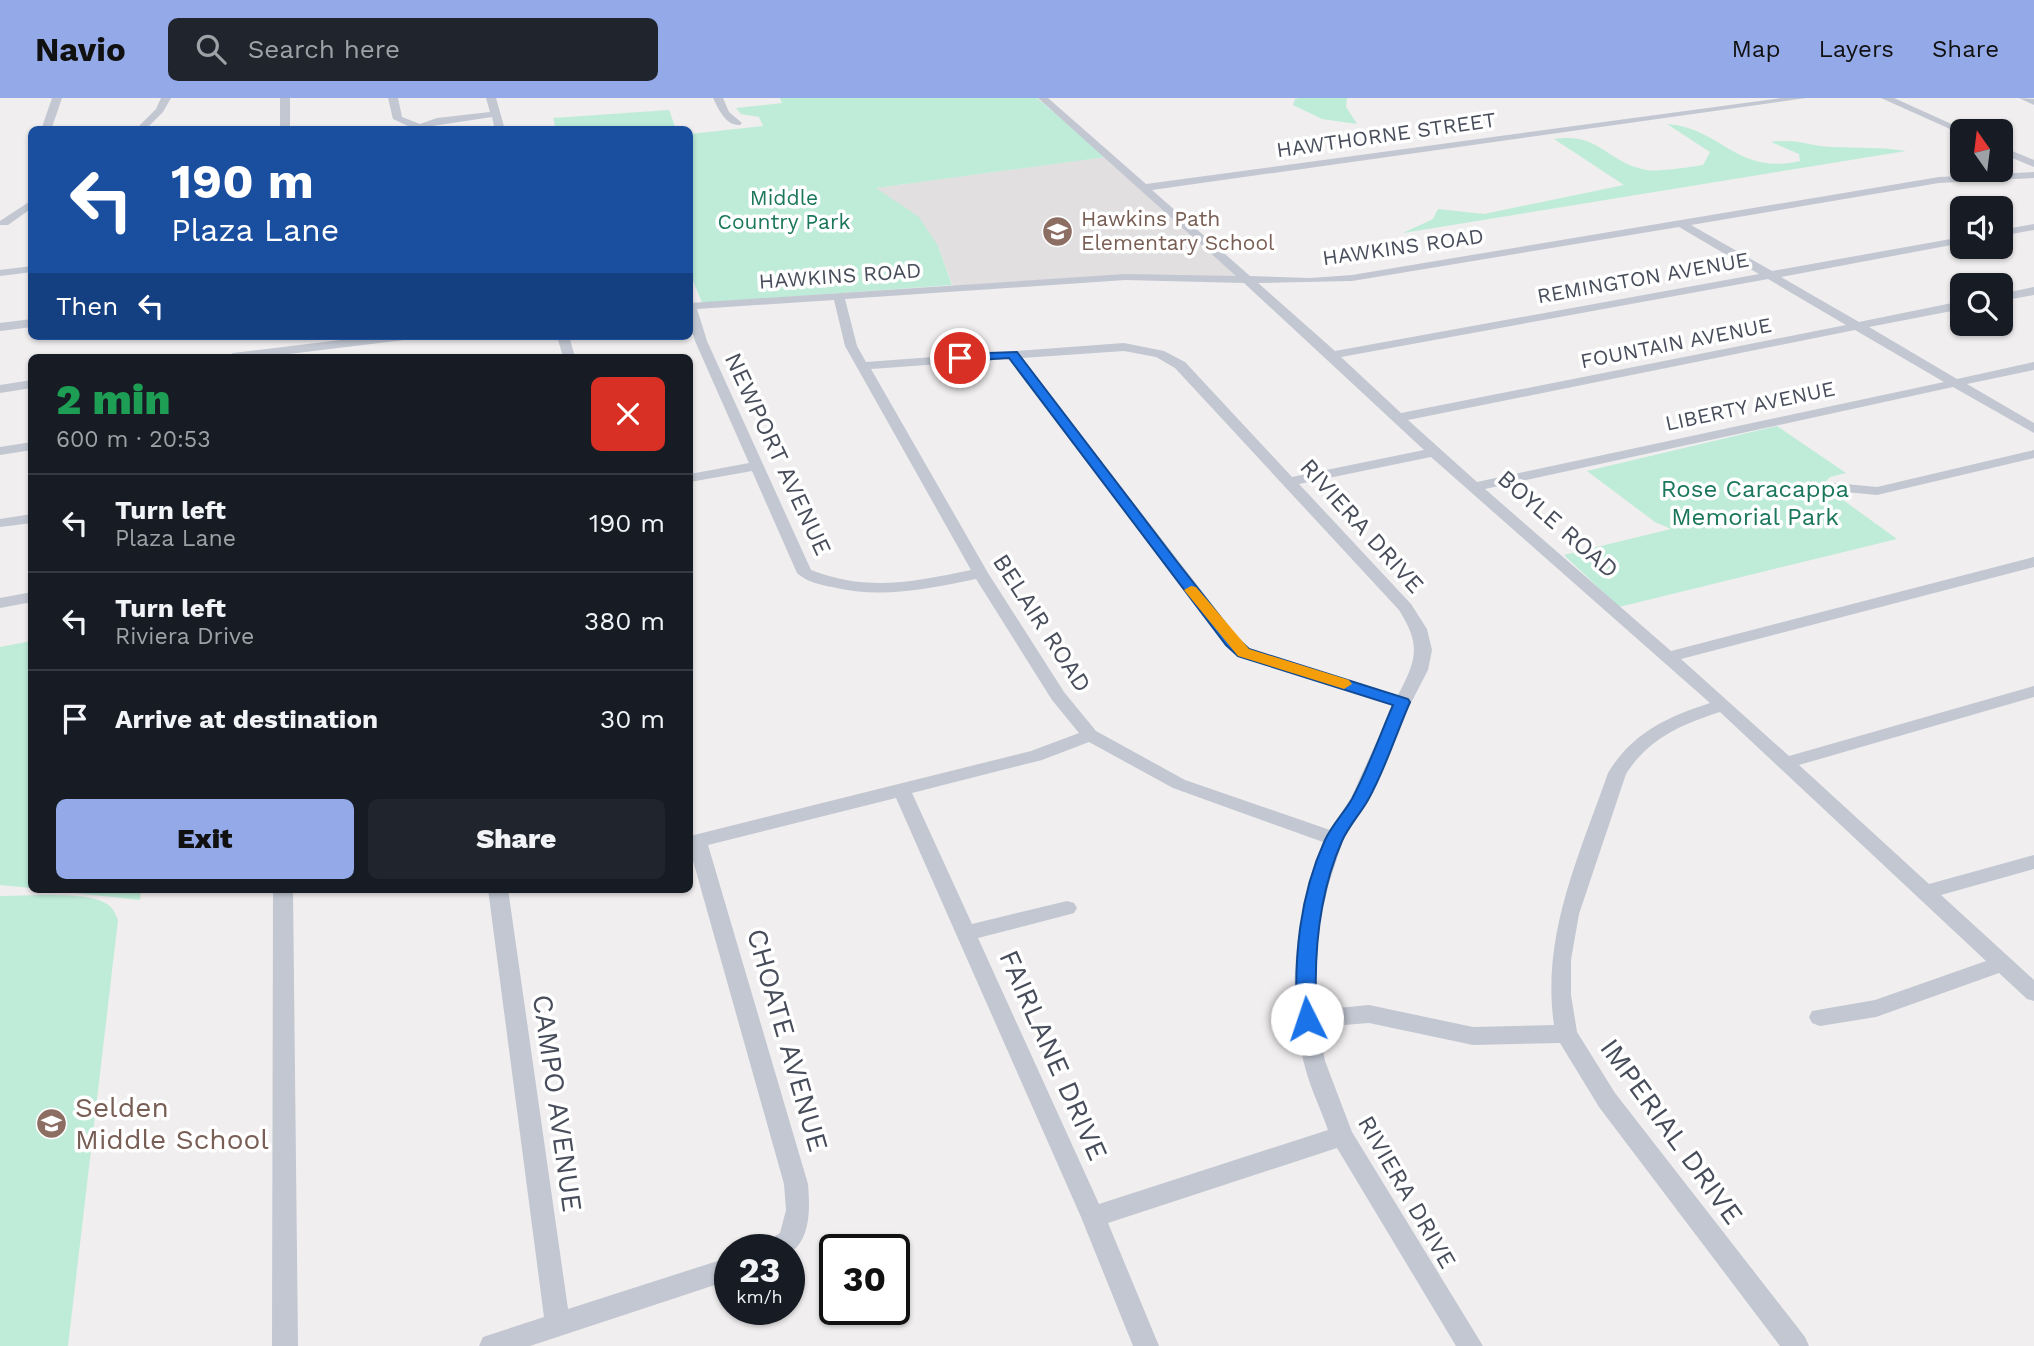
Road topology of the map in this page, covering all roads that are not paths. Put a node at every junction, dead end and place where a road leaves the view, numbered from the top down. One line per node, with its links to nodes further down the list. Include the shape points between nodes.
1 (57, 98): 14 (street)
2 (166, 98): 15 (street)
3 (285, 98): 16 (street)
4 (393, 98): 17 (street, via 398,119)
5 (491, 98): 12 (street)
6 (718, 98): 13 (street, via 725,113)
7 (1043, 98): 23 (street, BOYLE ROAD)
8 (1801, 98): 23 (street, HAWTHORNE STREET)
9 (1886, 98): 20 (street)
10 (2024, 98): 11 (street)
11 (2034, 102)
12 (495, 114): 18 (street); 19 (street)
13 (737, 123)
14 (47, 126)
15 (143, 126)
16 (285, 126)
17 (410, 126)
18 (425, 126)
19 (499, 126)
20 (1950, 126)
21 (2013, 157): 22 (street)
22 (2032, 169): 26 (street, HAWKINS ROAD)
23 (1143, 188): 31 (street, BOYLE ROAD)
24 (28, 206): 27 (street)
25 (28, 221): 27 (street)
26 (1679, 222): 34 (street); 37 (street, HAWKINS ROAD, via 1352,278)
27 (2, 223)
28 (2034, 227): 29 (street)
29 (2013, 231)
30 (1950, 242): 34 (street, REMINGTON AVENUE)
31 (1230, 265): 35 (street, via 1224,272); 36 (street, BOYLE ROAD); 37 (street)
32 (28, 270): 33 (street)
33 (0, 273)
34 (1770, 275): 46 (street); 51 (street, REMINGTON AVENUE)
35 (1198, 278): 36 (street, HAWKINS ROAD); 40 (street, HAWKINS ROAD, via 1112,278)
36 (1243, 278): 37 (street, HAWKINS ROAD); 41 (street, BOYLE ROAD)
37 (1297, 281): 41 (street, via 1275,285)
38 (2034, 291): 39 (street)
39 (2013, 295)
40 (839, 297): 42 (street, HAWKINS ROAD); 52 (street, BELAIR ROAD, via 851,346)
41 (1267, 299): 51 (street, BOYLE ROAD)
42 (693, 306)
43 (1950, 307): 46 (street, FOUNTAIN AVENUE)
44 (693, 316): 63 (street, NEWPORT AVENUE)
45 (28, 324): 47 (street)
46 (1857, 326): 54 (street); 57 (street, FOUNTAIN AVENUE)
47 (0, 327)
48 (377, 340): 49 (street)
49 (284, 354)
50 (1013, 354): 52 (street, RIVIERA DRIVE); 65 (street, RIVIERA DRIVE, via 1124,347 1160,354 1180,365); 76 (street, via 1231,642 1244,653)
51 (1332, 355): 57 (street, BOYLE ROAD)
52 (862, 366): 71 (street, BELAIR ROAD)
53 (2034, 366): 54 (street, LIBERTY AVENUE)
54 (1955, 383): 58 (street); 66 (street, LIBERTY AVENUE)
55 (28, 385): 56 (street)
56 (0, 389)
57 (1398, 418): 61 (street, BOYLE ROAD)
58 (2034, 429)
59 (28, 447): 60 (street)
60 (0, 451)
61 (1434, 452): 65 (street); 66 (street, BOYLE ROAD)
62 (2034, 454): 67 (street, via 1877,491)
63 (757, 466): 64 (street); 71 (street, NEWPORT AVENUE, via 805,573 867,591 903,589)
64 (693, 477)
65 (1290, 482): 76 (street, RIVIERA DRIVE, via 1405,607 1419,629 1424,650 1420,670)
66 (1475, 486): 74 (street, BOYLE ROAD)
67 (1835, 487)
68 (28, 519): 69 (street)
69 (0, 523)
70 (2034, 562): 74 (street)
71 (980, 573): 78 (street, BELAIR ROAD, via 1058,696)
72 (28, 598): 73 (street)
73 (0, 603)
74 (1668, 657): 77 (street, BOYLE ROAD)
75 (2034, 691): 79 (street)
76 (1402, 702): 81 (street, RIVIERA DRIVE, via 1360,799)
77 (1723, 705): 79 (street, BOYLE ROAD); 93 (street, IMPERIAL DRIVE, via 1674,720 1647,735 1627,754 1617,773 1569,914 1560,995)
78 (1090, 735): 80 (street, via 1036,756); 81 (street, BELAIR ROAD, via 1179,784)
79 (1785, 763): 86 (street, BOYLE ROAD)
80 (902, 791): 82 (street); 88 (street, FAIRLANE DRIVE)
81 (1334, 839): 92 (street, RIVIERA DRIVE, via 1307,934)
82 (693, 842): 96 (street, CHOATE AVENUE, via 796,1184 798,1210)
83 (2034, 862): 86 (street)
84 (283, 893): 99 (street)
85 (499, 893): 98 (street, CAMPO AVENUE)
86 (1924, 893): 89 (street, BOYLE ROAD)
87 (1067, 908): 88 (street)
88 (968, 933): 95 (street, FAIRLANE DRIVE)
89 (2001, 964): 90 (street, BOYLE ROAD); 91 (street, via 1876,1008)
90 (2034, 993)
91 (1819, 1017)
92 (1307, 1019): 93 (street, via 1369,1014 1473,1036); 94 (street, RIVIERA DRIVE, via 1314,1061)
93 (1566, 1034): 103 (street, IMPERIAL DRIVE, via 1607,1100)
94 (1342, 1136): 95 (street); 102 (street, RIVIERA DRIVE)
95 (1093, 1217): 101 (street, FAIRLANE DRIVE)
96 (792, 1234)
97 (714, 1273): 98 (street)
98 (558, 1325): 100 (street)
99 (285, 1346)
100 (492, 1346)
101 (1146, 1346)
102 (1470, 1346)
103 (1796, 1346)

